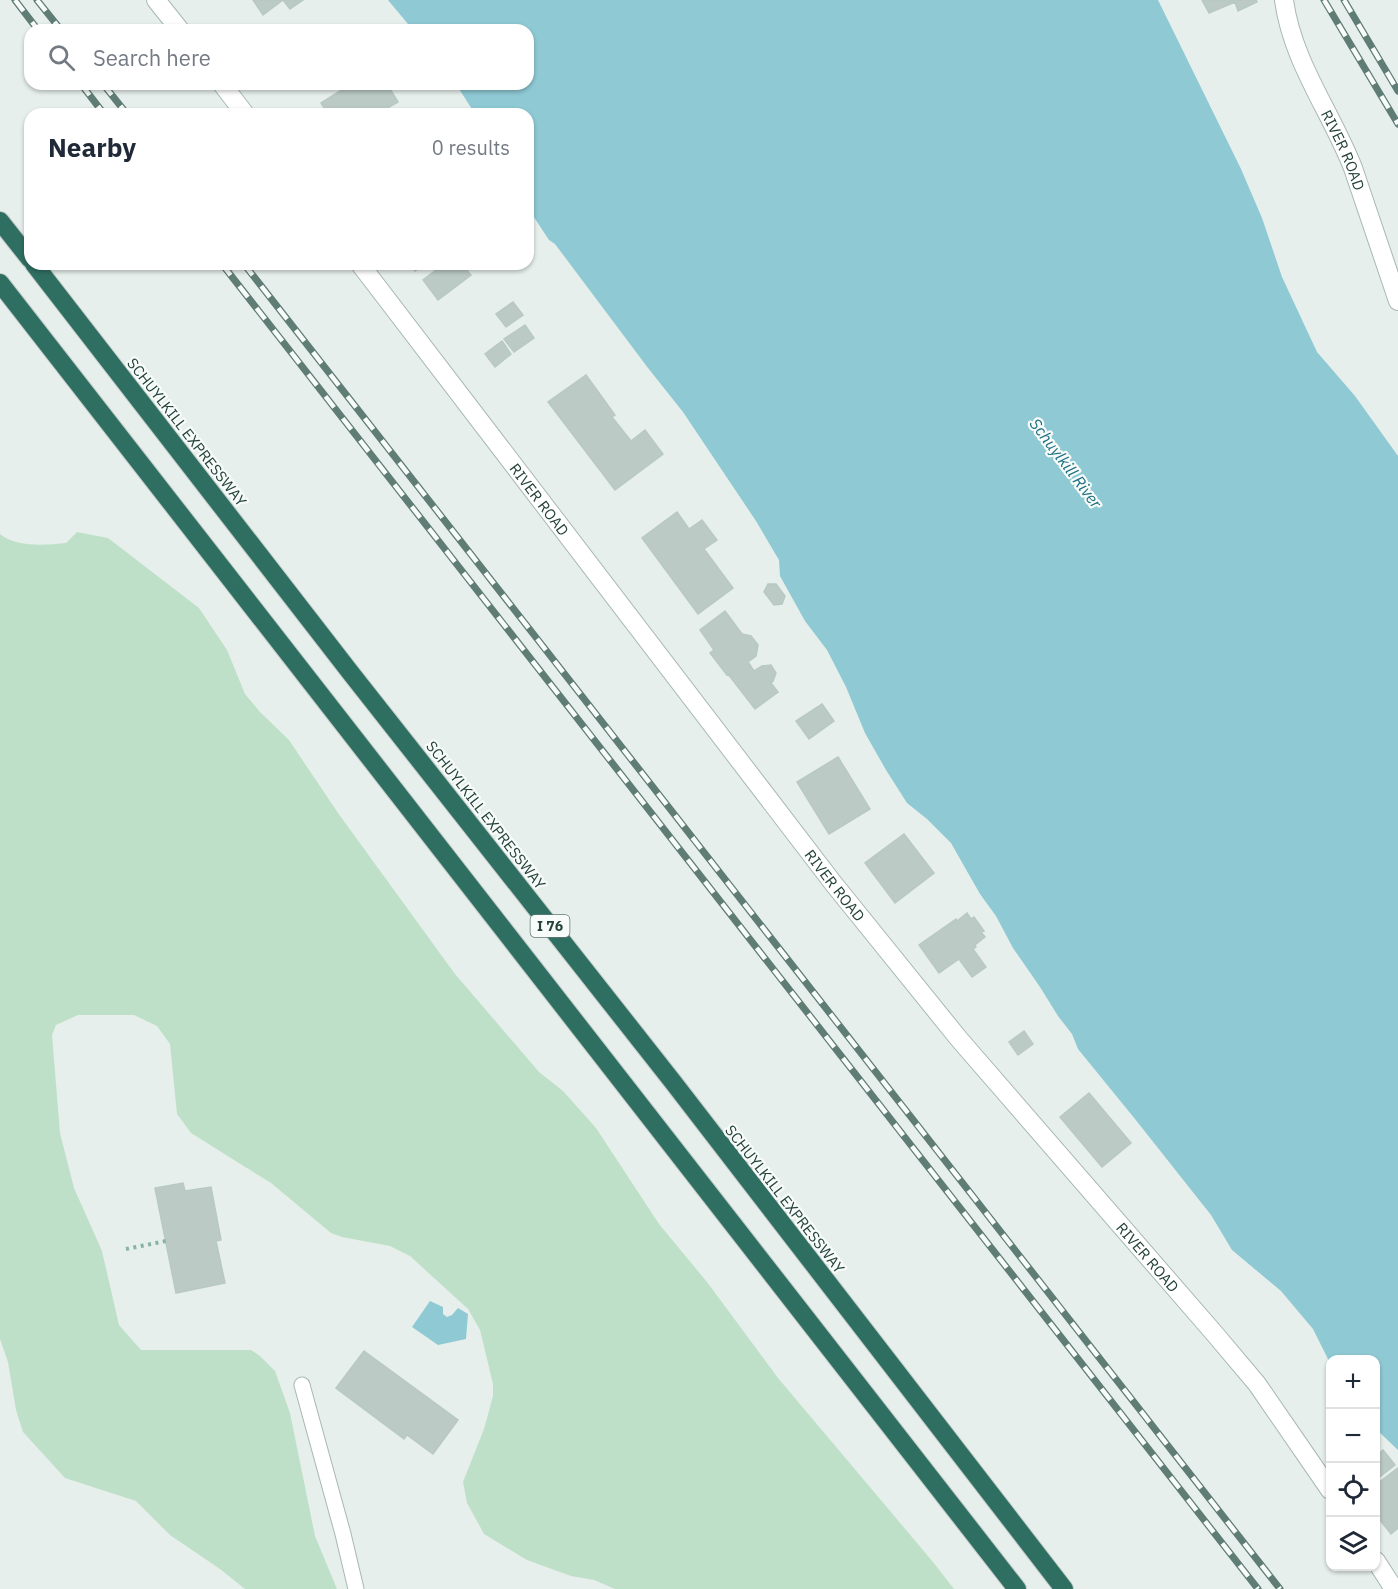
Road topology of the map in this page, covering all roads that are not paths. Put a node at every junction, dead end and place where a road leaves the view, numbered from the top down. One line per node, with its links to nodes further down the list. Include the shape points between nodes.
1 (156, 0): 3 (street)
2 (1284, 0): 11 (street, RIVER ROAD, via 1295,44 1346,150)
3 (175, 24)
4 (227, 90): 5 (street)
5 (240, 108)
6 (0, 221): 7 (highway)
7 (24, 251)
8 (39, 270): 17 (highway, SCHUYLKILL EXPRESSWAY / I 76)
9 (365, 270): 13 (street, RIVER ROAD, via 833,883 959,1039 1257,1384)
10 (0, 283): 16 (highway, I 76)
11 (1398, 301)
12 (302, 1385): 15 (lane)
13 (1326, 1484)
14 (1380, 1567): 18 (street)
15 (356, 1589)
16 (1017, 1589)
17 (1064, 1589)
18 (1394, 1589)

